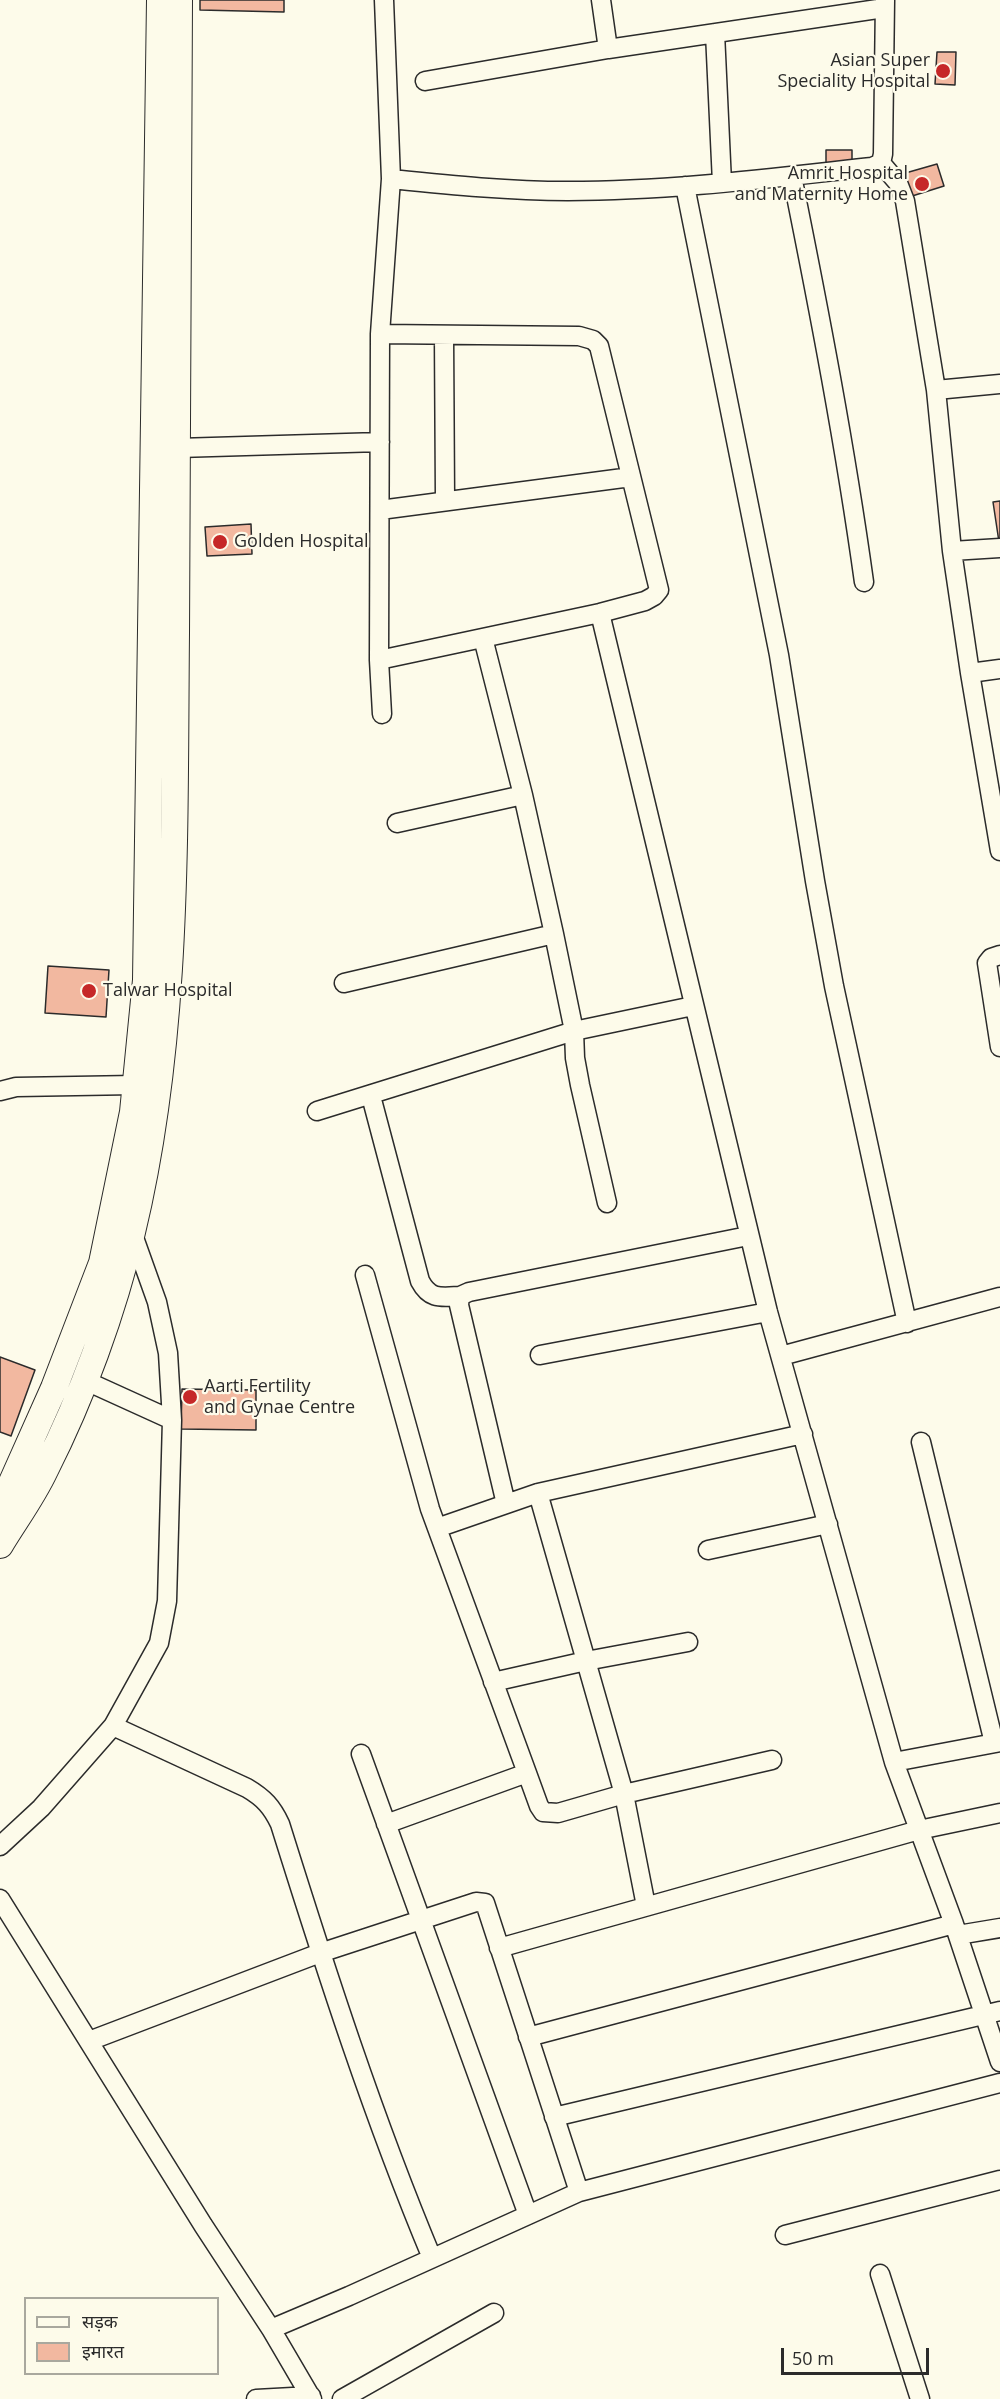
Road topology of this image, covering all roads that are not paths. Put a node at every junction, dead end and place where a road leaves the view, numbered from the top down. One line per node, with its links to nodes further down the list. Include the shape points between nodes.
1 (160, 0): 41 (street, via 146,968)
2 (179, 0): 19 (street)
3 (384, 0): 11 (street)
4 (601, 0): 7 (street)
5 (885, 4): 6 (street); 9 (street)
6 (715, 33): 7 (street); 12 (street)
7 (608, 49): 8 (street)
8 (425, 81)
9 (881, 163): 10 (street); 17 (street, via 898,183 904,201)
10 (792, 176): 12 (street); 25 (street, via 842,438)
11 (390, 179): 13 (street, via 509,190); 14 (street)
12 (722, 183): 13 (street)
13 (685, 186): 52 (street, via 779,655 834,986)
14 (380, 334): 15 (street); 18 (street)
15 (444, 335): 20 (street, via 579,336 593,340 598,346); 21 (street)
16 (1000, 384): 17 (street)
17 (936, 390): 24 (street)
18 (380, 442): 19 (street); 22 (street)
19 (178, 448): 46 (street, via 168,974 152,1121)
20 (631, 477): 21 (street); 26 (street, via 659,590 645,601)
21 (445, 500): 22 (street)
22 (380, 510): 28 (street)
23 (1000, 548): 24 (street)
24 (952, 551): 30 (street)
25 (864, 582)
26 (600, 613): 27 (street); 38 (street)
27 (483, 638): 28 (street); 32 (street)
28 (379, 660): 31 (street)
29 (1000, 669): 30 (street)
30 (970, 673): 34 (street)
31 (382, 714)
32 (523, 795): 33 (street); 35 (street)
33 (397, 823)
34 (1000, 851)
35 (554, 934): 37 (street); 39 (street)
36 (1000, 955): 40 (street, via 987,963)
37 (344, 983)
38 (693, 1006): 39 (street); 47 (street)
39 (574, 1031): 43 (street); 45 (street, via 580,1085)
40 (1000, 1047)
41 (135, 1085): 42 (street, via 16,1087); 61 (street, via 102,1263 54,1388)
42 (0, 1091)
43 (371, 1096): 44 (street); 49 (street, via 420,1281 432,1296)
44 (317, 1111)
45 (607, 1203)
46 (132, 1232): 55 (street, via 108,1318); 56 (street, via 157,1302 168,1353)
47 (748, 1236): 49 (street); 51 (street)
48 (365, 1275): 63 (street)
49 (460, 1296): 60 (street)
50 (1000, 1298): 52 (street)
51 (768, 1311): 53 (street); 54 (street)
52 (907, 1323): 54 (street)
53 (540, 1355)
54 (781, 1356): 57 (street)
55 (84, 1380): 56 (street); 64 (street, via 45,1472)
56 (172, 1420): 69 (street, via 166,1601 159,1643)
57 (803, 1434): 59 (street); 62 (street)
58 (921, 1442): 70 (street)
59 (538, 1493): 60 (street); 67 (street)
60 (506, 1504): 63 (street)
61 (0, 1509)
62 (828, 1524): 65 (street); 73 (street)
63 (437, 1528): 68 (street)
64 (0, 1545)
65 (708, 1550)
66 (688, 1642): 67 (street)
67 (586, 1661): 68 (street); 75 (street)
68 (493, 1682): 74 (street)
69 (113, 1726): 79 (street, via 42,1808); 86 (street, via 262,1797 272,1807)
70 (997, 1742): 73 (street)
71 (361, 1754): 77 (street)
72 (772, 1760): 75 (street)
73 (894, 1762): 78 (street)
74 (526, 1773): 75 (street, via 539,1806 549,1814); 77 (street)
75 (624, 1794): 81 (street)
76 (1000, 1813): 78 (street)
77 (386, 1824): 82 (street)
78 (920, 1830): 81 (street); 84 (street)
79 (0, 1846)
80 (0, 1899): 89 (street)
81 (646, 1906): 85 (street)
82 (422, 1919): 85 (street, via 476,1902 485,1903); 86 (street); 95 (street)
83 (1000, 1928): 84 (street)
84 (956, 1930): 87 (street); 88 (street)
85 (499, 1948): 88 (street)
86 (320, 1953): 89 (street); 97 (street, via 397,2174)
87 (992, 2012): 90 (street); 92 (street)
88 (528, 2037): 92 (street)
89 (89, 2041): 100 (street)
90 (1000, 2062)
91 (1000, 2083): 94 (street)
92 (554, 2117): 94 (street)
93 (1000, 2180): 96 (street)
94 (579, 2192): 95 (street)
95 (528, 2215): 97 (street)
96 (785, 2235)
97 (432, 2258): 100 (street)
98 (880, 2274): 104 (street)
99 (494, 2313): 103 (street)
100 (270, 2328): 101 (street)
101 (311, 2398): 102 (street)
102 (256, 2399)
103 (342, 2399)
104 (920, 2399)

